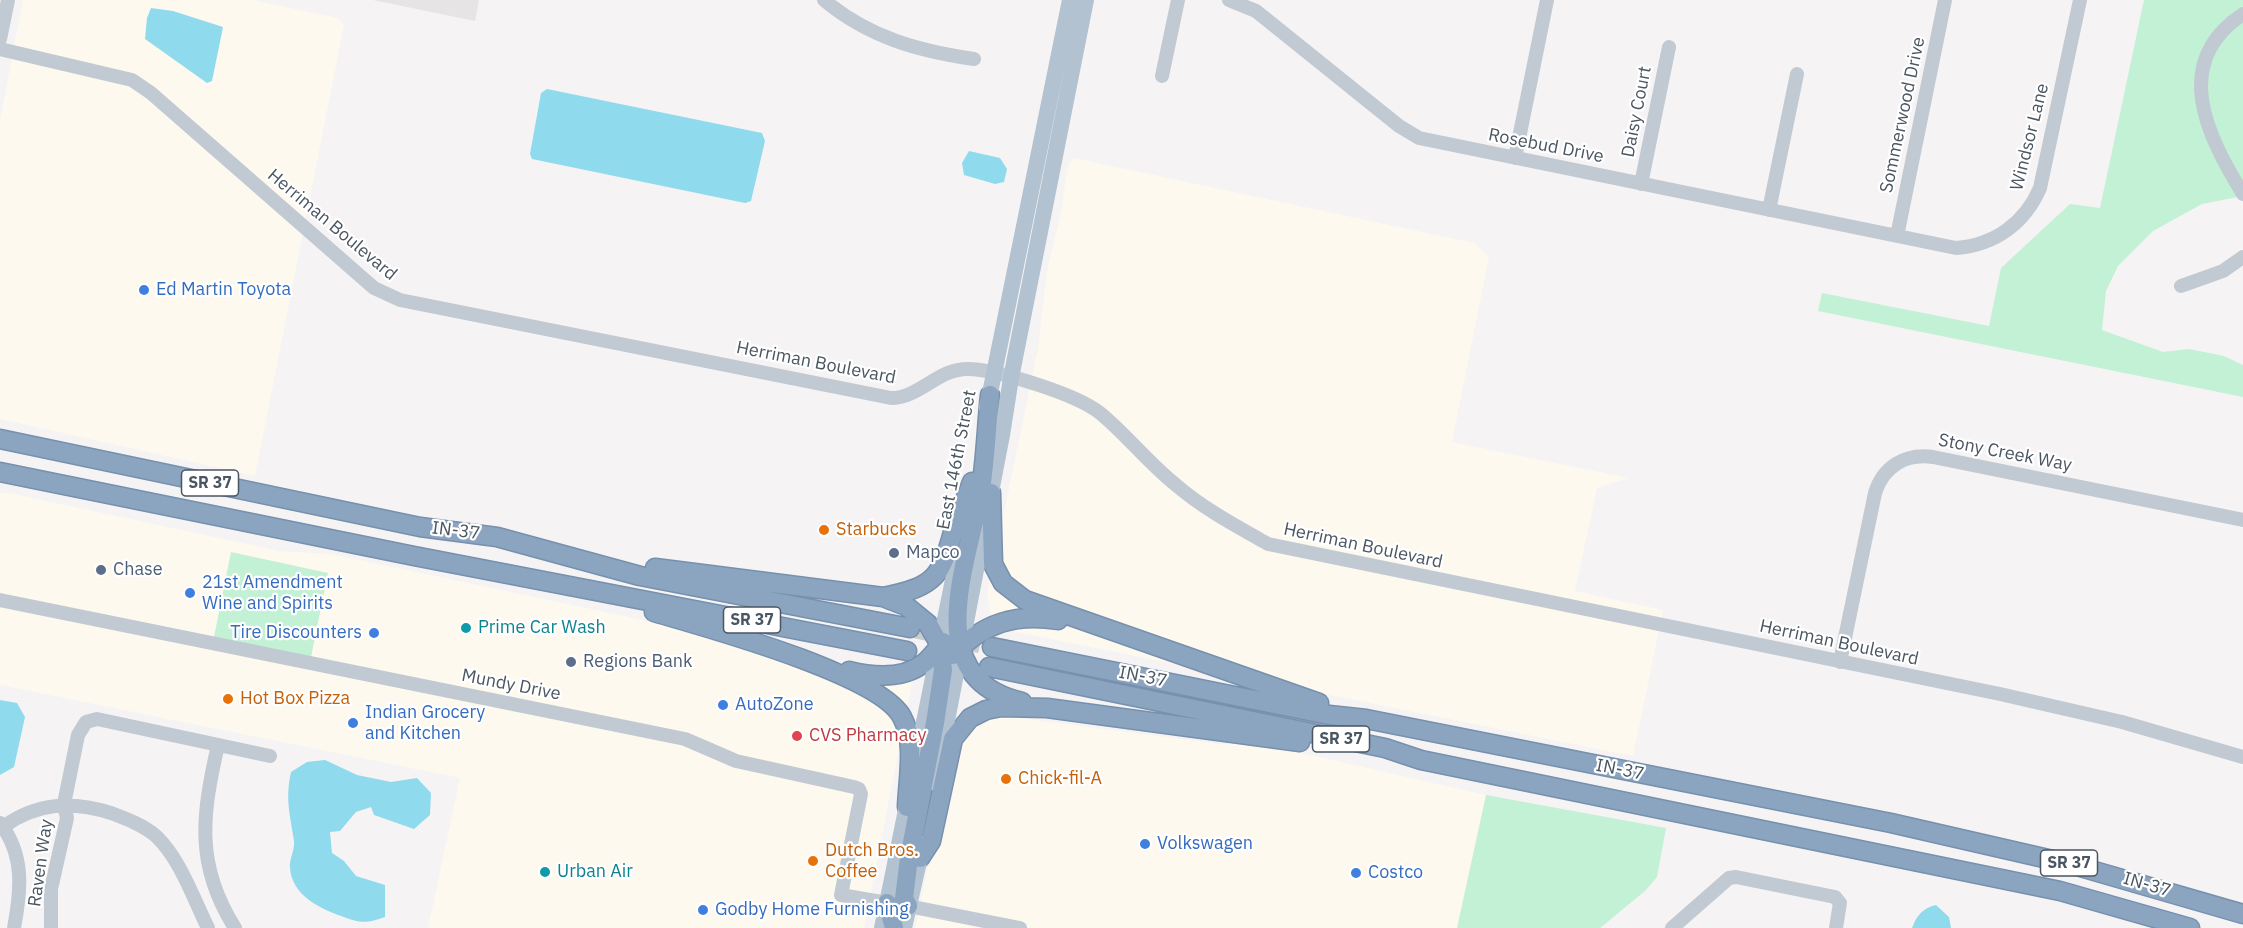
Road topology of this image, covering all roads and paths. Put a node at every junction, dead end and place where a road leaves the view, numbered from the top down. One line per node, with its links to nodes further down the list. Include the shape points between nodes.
1 (8, 0): 12 (street)
2 (824, 0): 15 (street, via 850,20 898,43)
3 (1070, 0): 25 (main road, East 146th Street)
4 (1086, 0): 25 (main road, East 146th Street)
5 (1178, 0): 17 (street)
6 (1229, 0): 10 (street, Rosebud Drive)
7 (1547, 0): 18 (street)
8 (1946, 0): 22 (street, Sommerwood Drive)
9 (2080, 0): 22 (street, Windsor Lane, via 2040,188 2031,206 2006,232 1982,244 1956,248)
10 (1246, 2): 18 (street, Rosebud Drive, via 1410,133 1447,145)
11 (2243, 14): 20 (street, via 2227,25 2212,45 2203,66 2200,89 2207,124)
12 (0, 39)
13 (1669, 47): 19 (street, Daisy Court)
14 (0, 49): 25 (street, Herriman Boulevard, via 132,80 374,288 400,300 891,398 908,395 956,370)
15 (974, 59)
16 (1797, 74): 21 (street)
17 (1162, 76)
18 (1515, 158): 19 (street, Rosebud Drive)
19 (1641, 184): 21 (street, Rosebud Drive)
20 (2243, 194)
21 (1769, 210): 22 (street, Rosebud Drive)
22 (1897, 236)
23 (2243, 257): 24 (street, via 2223,271)
24 (2181, 286)
25 (1003, 376): 26 (main road, East 146th Street); 33 (main road, East 146th Street); 48 (street, Herriman Boulevard, via 1071,397 1098,411 1185,493 1268,544)
26 (990, 395): 32 (main road, East 146th Street); 40 (highway, via 982,482 956,613)
27 (0, 430): 29 (highway)
28 (0, 439): 29 (highway, IN-37 / SR 37)
29 (74, 453): 36 (highway, IN-37 / SR 37, via 420,527 497,537)
30 (0, 472): 34 (highway, IN-37 / SR 37)
31 (0, 481): 34 (highway, via 71,495)
32 (972, 482): 38 (highway, via 940,570 933,579 911,591); 43 (main road, East 146th Street)
33 (991, 493): 40 (main road, East 146th Street); 41 (highway, via 990,543 997,575 1011,592 1025,600)
34 (122, 496): 37 (highway, IN-37 / SR 37)
35 (2243, 520): 48 (street, Stony Creek Way, via 1932,457 1908,458 1892,466 1877,484)
36 (605, 566): 38 (highway, via 644,567); 42 (highway, IN-37 / SR 37)
37 (596, 591): 46 (highway, IN-37 / SR 37); 47 (highway)
38 (883, 597): 43 (highway, via 917,613)
39 (0, 600): 62 (street, Mundy Drive, via 685,739 736,761 854,787 861,794 840,895)
40 (961, 621): 43 (highway); 45 (highway)
41 (1095, 626): 45 (highway, via 1041,618 1010,619 980,631); 53 (highway)
42 (910, 628)
43 (940, 645): 47 (highway, via 914,669 881,676); 50 (highway); 51 (main road, East 146th Street)
44 (992, 647): 53 (highway, IN-37 / SR 37, via 1329,715)
45 (959, 649): 50 (highway); 52 (highway, via 970,670 993,693); 61 (main road)
46 (907, 651)
47 (800, 659): 59 (highway, via 881,695 897,710 910,744)
48 (1840, 662): 56 (street, Herriman Boulevard, via 2082,712)
49 (988, 667): 57 (highway, IN-37 / SR 37, via 1385,748)
50 (943, 670): 51 (highway); 63 (highway, via 909,858 904,898)
51 (928, 702): 59 (main road, East 146th Street)
52 (1047, 708): 57 (highway); 61 (highway, via 986,710 962,726 952,739 931,841)
53 (1366, 718): 64 (highway, IN-37 / SR 37, via 1891,823 2090,869)
54 (218, 745): 55 (street); 58 (street, Raven Way, via 91,719 80,729); 68 (street, via 203,829 217,898)
55 (270, 756)
56 (2243, 757)
57 (1421, 760): 75 (highway, IN-37 / SR 37, via 2008,880)
58 (64, 804): 60 (street, via 33,810); 66 (street, Raven Way, via 67,818 51,889); 67 (street, via 90,806 132,820 156,837 181,871)
59 (907, 807): 62 (main road, East 146th Street)
60 (2, 825): 65 (street, via 14,847 20,873)
61 (920, 858): 63 (main road)
62 (887, 903): 69 (main road, East 146th Street); 70 (highway)
63 (908, 906): 71 (main road); 72 (street)
64 (2243, 914)
65 (14, 928)
66 (51, 928)
67 (208, 928)
68 (235, 928)
69 (882, 928)
70 (894, 928)
71 (904, 928)
72 (1020, 928)
73 (1672, 928): 74 (street, via 1736,876 1839,899)
74 (1836, 928)
75 (2190, 928)

